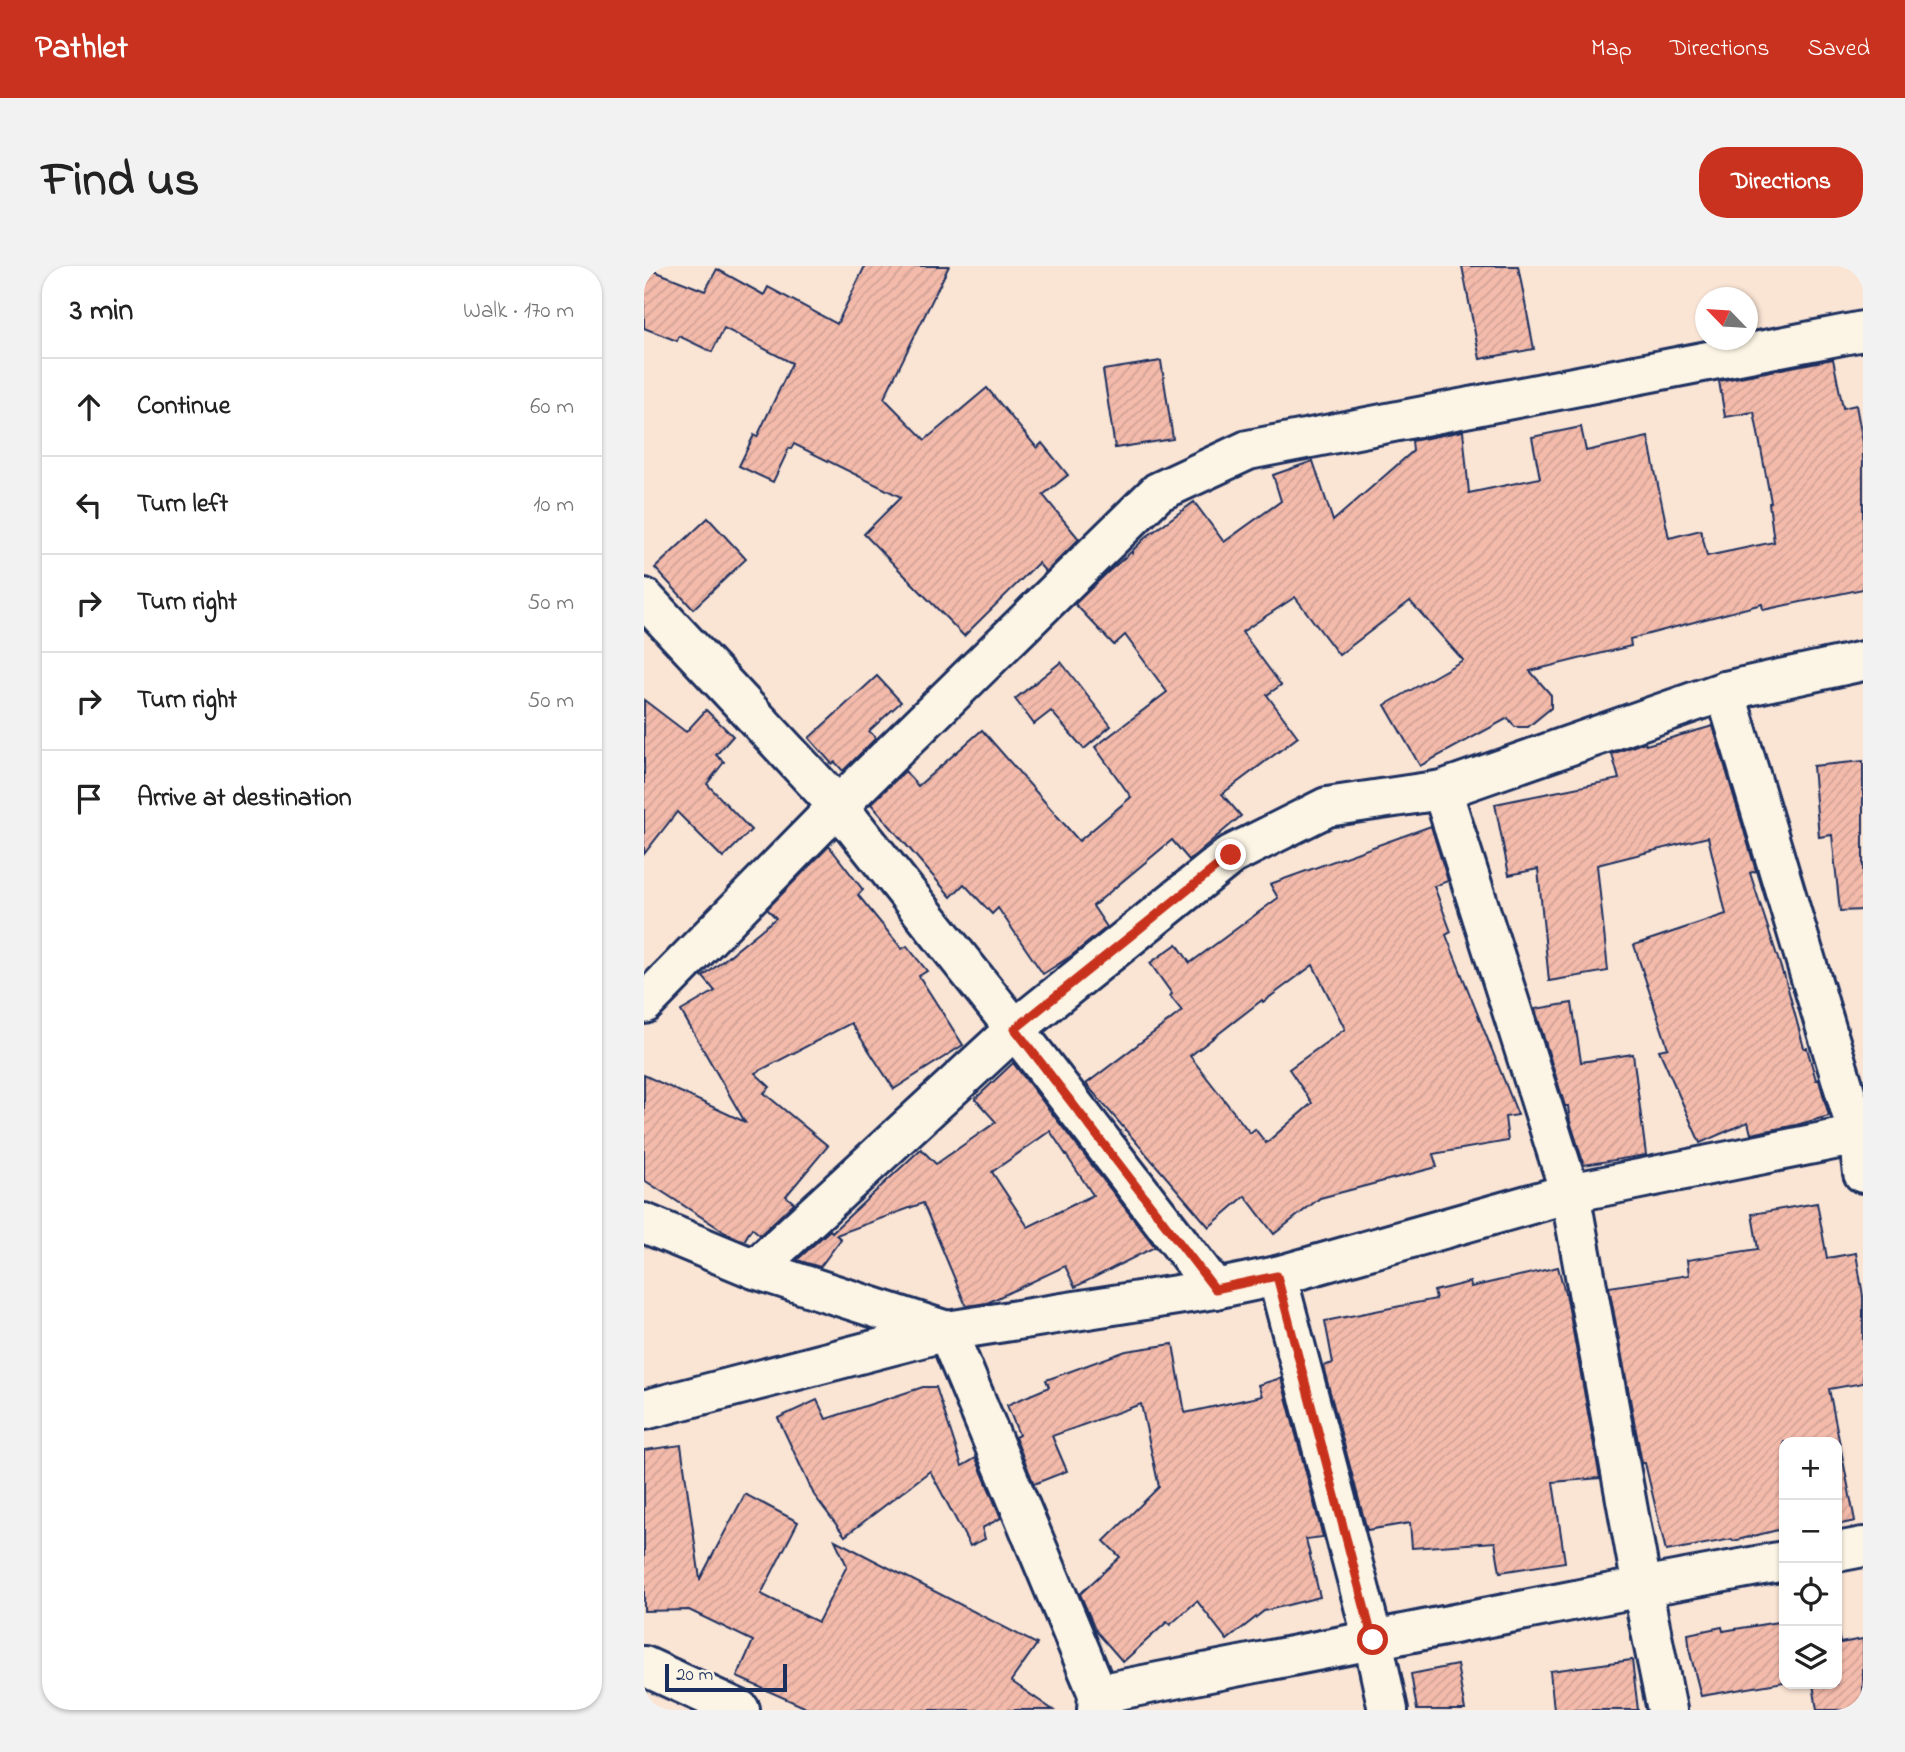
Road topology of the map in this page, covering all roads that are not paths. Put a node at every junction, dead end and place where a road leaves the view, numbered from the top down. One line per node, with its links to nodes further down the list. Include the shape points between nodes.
1 (1863, 331): 6 (street, via 1248,450 1158,492)
2 (644, 598): 6 (street)
3 (1863, 661): 4 (street)
4 (1725, 691): 5 (street); 9 (street)
5 (1442, 790): 8 (street, via 1327,807 1231,855); 11 (street)
6 (838, 806): 7 (street); 8 (street)
7 (644, 1004)
8 (1015, 1029): 13 (street); 15 (street)
9 (1861, 1135): 10 (street); 11 (street)
10 (1863, 1173)
11 (1570, 1193): 14 (street); 21 (street)
12 (644, 1223): 13 (street)
13 (755, 1269): 16 (street)
14 (1277, 1276): 15 (street); 22 (street)
15 (1215, 1289): 16 (street)
16 (947, 1331): 17 (street); 24 (street)
17 (644, 1410)
18 (1863, 1547): 19 (street)
19 (1842, 1551)
20 (1779, 1562): 21 (street)
21 (1642, 1587): 22 (street); 27 (street)
22 (1373, 1640): 24 (street); 26 (street)
23 (644, 1666): 25 (street)
24 (1099, 1705)
25 (740, 1710)
26 (1388, 1710)
27 (1667, 1710)

